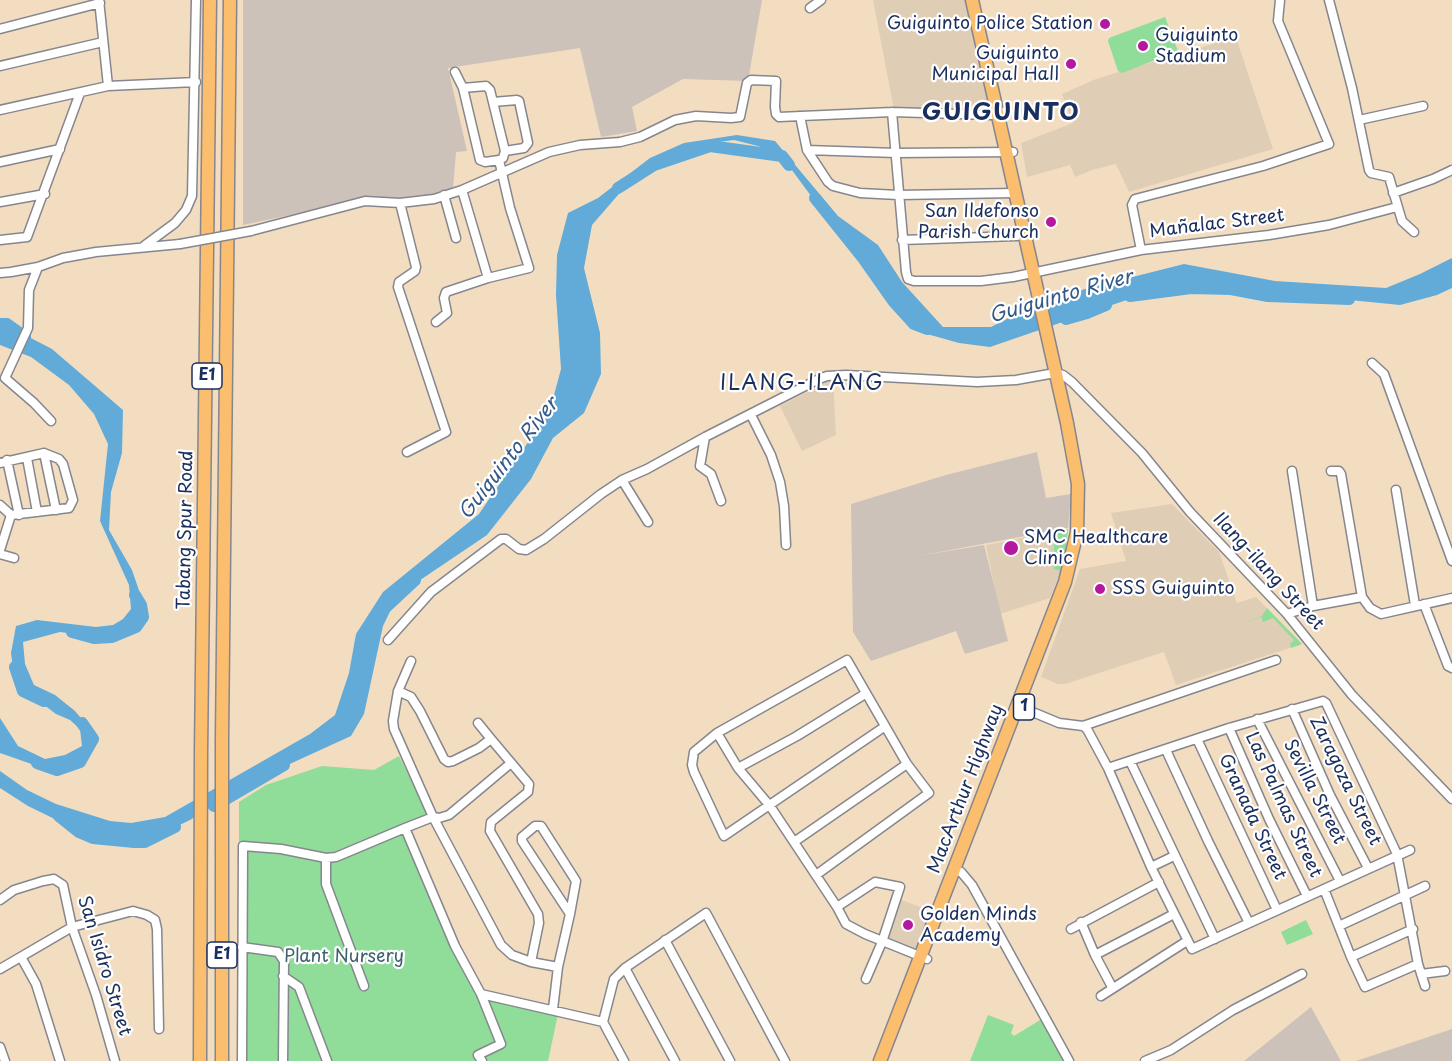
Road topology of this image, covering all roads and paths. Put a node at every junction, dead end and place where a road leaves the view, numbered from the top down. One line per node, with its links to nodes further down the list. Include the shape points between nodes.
1 (196, 0): 15 (street)
2 (210, 0): 167 (highway, Tabang Spur Road / E1)
3 (230, 0): 168 (highway, E1)
4 (821, 0): 10 (street)
5 (972, 0): 23 (highway, MacArthur Highway / 1)
6 (980, 0): 23 (highway, MacArthur Highway / 1)
7 (1280, 0): 50 (street, via 1278,21 1329,144 1274,163 1135,199 1132,205)
8 (1329, 0): 25 (street)
9 (99, 2): 11 (street); 12 (street)
10 (810, 8)
11 (0, 29)
12 (103, 42): 13 (street); 16 (street)
13 (0, 66)
14 (455, 72): 17 (street)
15 (196, 82): 16 (street); 49 (street, via 192,196 175,223)
16 (108, 86): 18 (street)
17 (463, 88): 19 (street, via 486,86); 31 (street, via 480,160)
18 (80, 93): 21 (street); 26 (street)
19 (493, 102): 28 (street); 28 (street, via 519,101 528,143)
20 (1423, 106): 25 (street)
21 (0, 111)
22 (892, 112): 23 (street); 24 (street); 30 (street)
23 (1001, 113): 29 (highway, MacArthur Highway / 1)
24 (800, 116): 27 (street); 34 (street, via 776,114 776,81 751,80 740,117 696,116 675,120 640,137 549,152)
25 (1359, 120): 37 (street, via 1369,170 1389,177)
26 (60, 149): 32 (street); 38 (street)
27 (807, 150): 30 (street); 40 (street, via 833,186 860,193)
28 (505, 151): 31 (street)
29 (1009, 152): 30 (street); 36 (highway, MacArthur Highway / 1); 45 (highway, MacArthur Highway / 1)
30 (896, 153): 40 (street)
31 (499, 160): 34 (street)
32 (0, 162)
33 (1452, 170): 37 (street)
34 (501, 174): 35 (street); 54 (street, via 529,268)
35 (462, 190): 39 (street); 54 (street)
36 (1015, 193): 40 (street); 45 (highway, MacArthur Highway / 1)
37 (1393, 193): 43 (street)
38 (45, 194): 41 (street); 47 (street, via 27,237)
39 (444, 195): 42 (street); 46 (street)
40 (898, 195): 48 (street)
41 (0, 202)
42 (400, 203): 49 (street, bridge, via 365,201 251,231 180,244); 61 (street, via 416,269 398,287 446,432)
43 (1397, 207): 44 (street, via 1406,228); 50 (street, Mañalac Street, via 1329,225)
44 (1414, 232)
45 (1028, 235): 48 (street); 53 (highway, MacArthur Highway / 1)
46 (456, 238)
47 (0, 240)
48 (902, 240): 53 (street, Mañalac Street, via 908,279 914,281)
49 (144, 246): 51 (street, via 63,258)
50 (1141, 250): 53 (street, Mañalac Street)
51 (38, 267): 52 (street); 59 (street, via 29,290 28,328 5,378)
52 (0, 273)
53 (1038, 277): 57 (highway, MacArthur Highway / 1)
54 (488, 278): 55 (street, via 447,292 447,313)
55 (436, 322)
56 (1372, 363): 78 (street, via 1384,374)
57 (1059, 374): 58 (street, via 977,382 833,375); 83 (street, Ilang-ilang Street, via 1142,453 1190,512); 90 (highway, MacArthur Highway / 1, via 1078,484 1077,532 1065,582)
58 (751, 415): 60 (street); 75 (street, via 780,482)
59 (51, 420)
60 (705, 437): 67 (street); 69 (street, via 700,466 711,474)
61 (407, 452)
62 (44, 453): 63 (street); 71 (street); 71 (street, via 63,464 73,500 69,508)
63 (27, 458): 64 (street); 72 (street)
64 (4, 462): 73 (street)
65 (1292, 471): 82 (street)
66 (1331, 471): 79 (street, via 1341,474)
67 (622, 480): 74 (street); 84 (street, via 526,550 501,539 432,592)
68 (1396, 489): 81 (street)
69 (721, 501)
70 (0, 505): 73 (street)
71 (56, 510): 72 (street)
72 (37, 512): 73 (street)
73 (15, 515): 76 (street)
74 (648, 522)
75 (786, 544)
76 (0, 552): 77 (street)
77 (14, 558)
78 (1451, 558)
79 (1362, 597): 81 (street, via 1381,614); 82 (street)
80 (1452, 598): 81 (street)
81 (1420, 604): 87 (street)
82 (1313, 606): 83 (street)
83 (1287, 614): 106 (street, Ilang-ilang Street, via 1352,695)
84 (388, 640)
85 (1276, 660): 94 (street)
86 (411, 661): 88 (street)
87 (1452, 668)
88 (398, 691): 98 (street, via 411,697 448,762); 108 (street, via 394,729)
89 (865, 694): 95 (street); 97 (street, via 847,660); 104 (street)
90 (1021, 707): 94 (street, via 1059,723); 117 (highway, MacArthur Highway / 1)
91 (1292, 709): 92 (street); 112 (street, via 1319,701 1326,703); 116 (street, Zaragoza Street)
92 (1257, 719): 96 (street); 119 (street, Sevilla Street)
93 (478, 723): 98 (street)
94 (1083, 726): 105 (street)
95 (884, 727): 103 (street); 107 (street)
96 (1229, 728): 99 (street); 124 (street, Las Palmas Street)
97 (717, 733): 104 (street); 107 (street, via 694,752 692,765 724,836)
98 (491, 739): 102 (street)
99 (1197, 739): 100 (street); 127 (street, Granada Street)
100 (1166, 750): 101 (street); 131 (street)
101 (1130, 761): 105 (street); 113 (street)
102 (511, 763): 108 (street, via 452,813); 145 (street, via 530,789 491,822 490,831 538,914)
103 (907, 764): 110 (street); 118 (street, via 929,794)
104 (738, 768): 107 (street)
105 (1108, 768): 115 (street)
106 (1452, 799)
107 (770, 806): 110 (street)
108 (433, 817): 109 (street); 145 (street, via 504,950)
109 (405, 828): 114 (street, via 340,856); 158 (street, via 455,945)
110 (794, 842): 118 (street)
111 (1410, 850): 112 (street)
112 (1397, 854): 116 (street); 123 (street)
113 (1174, 856): 115 (street); 136 (street)
114 (326, 858): 140 (street, via 243,846); 155 (street, via 326,884)
115 (1151, 867): 120 (street)
116 (1368, 868): 119 (street)
117 (957, 871): 144 (highway, MacArthur Highway / 1); 179 (street, via 972,885)
118 (816, 875): 126 (street)
119 (1340, 881): 122 (street)
120 (1159, 882): 129 (street); 130 (street)
121 (1425, 886): 123 (street)
122 (1324, 889): 124 (street); 132 (street)
123 (1406, 895): 132 (street); 135 (street)
124 (1307, 896): 127 (street)
125 (0, 900): 133 (street, San Isidro Street, via 24,886 54,879 63,885)
126 (837, 907): 139 (street, via 846,924); 139 (street, via 874,882 900,887)
127 (1277, 910): 131 (street)
128 (570, 914): 128 (street, via 522,841 535,826 542,826 576,881); 147 (street)
129 (1174, 914): 138 (street); 141 (street)
130 (1081, 922): 134 (street); 141 (street)
131 (1249, 923): 136 (street)
132 (1339, 926): 143 (street)
133 (72, 927): 142 (street); 162 (street, via 134,911 155,920); 166 (street, San Isidro Street)
134 (1071, 929)
135 (1413, 929): 143 (street); 146 (street)
136 (1215, 939): 138 (street, via 1192,948)
137 (665, 940): 148 (street); 175 (street); 176 (street, via 706,913)
138 (1187, 941): 157 (street)
139 (882, 942): 144 (street); 154 (street)
140 (242, 947): 153 (street, via 278,952 284,961); 169 (street)
141 (1095, 955): 157 (street)
142 (21, 957): 149 (street); 165 (street, via 36,984)
143 (1351, 957): 146 (street, via 1365,987)
144 (923, 958): 177 (highway, MacArthur Highway / 1); 178 (highway, MacArthur Highway / 1)
145 (531, 962): 147 (street)
146 (1418, 964): 152 (street)
147 (558, 967): 160 (street)
148 (625, 968): 161 (street, via 614,979); 174 (street)
149 (0, 969)
150 (1445, 971): 152 (street)
151 (1302, 974): 180 (street)
152 (1420, 974): 156 (street)
153 (283, 976): 170 (street); 171 (street, via 299,987)
154 (866, 979)
155 (364, 986)
156 (1425, 986)
157 (1112, 987): 159 (street)
158 (481, 994): 160 (street); 172 (street, via 501,1044 478,1055)
159 (1101, 996)
160 (553, 1009): 161 (street)
161 (603, 1022): 173 (street)
162 (159, 1029)
163 (0, 1047): 164 (street)
164 (5, 1061)
165 (60, 1061)
166 (115, 1061)
167 (200, 1061)
168 (222, 1061)
169 (242, 1061)
170 (283, 1061)
171 (327, 1061)
172 (482, 1061)
173 (624, 1061)
174 (675, 1061)
175 (730, 1061)
176 (785, 1061)
177 (881, 1061)
178 (887, 1061)
179 (1069, 1061)
180 (1145, 1061)

